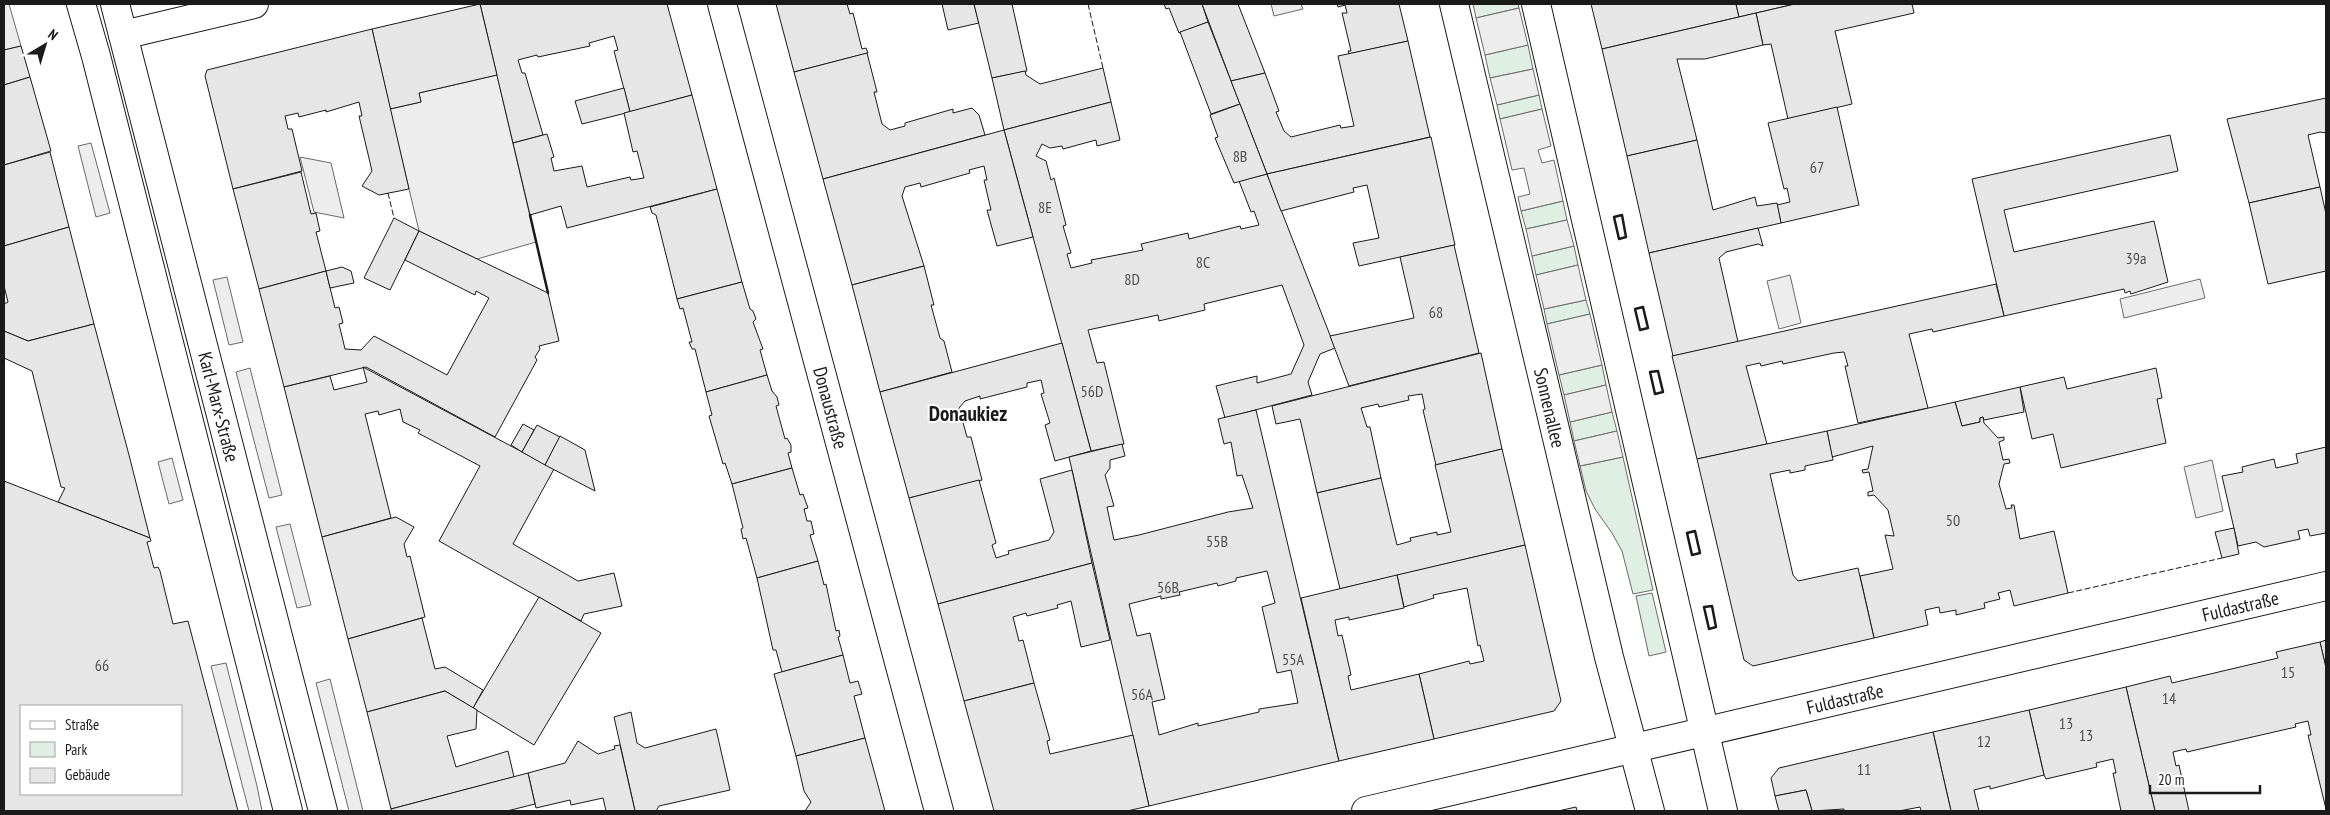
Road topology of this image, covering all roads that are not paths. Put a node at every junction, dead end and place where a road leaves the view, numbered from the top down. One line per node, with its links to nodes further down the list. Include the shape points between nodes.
1 (80, 4): 8 (main road, Karl-Marx-Straße)
2 (115, 4): 7 (main road, Karl-Marx-Straße)
3 (254, 4): 7 (main road)
4 (722, 4): 14 (main road, Donaustraße)
5 (1454, 4): 11 (main road, Sonnenallee)
6 (1536, 4): 10 (main road)
7 (123, 35): 8 (main road); 13 (main road, Karl-Marx-Straße)
8 (92, 43): 12 (main road, Karl-Marx-Straße)
9 (2326, 586): 10 (main road, Fuldastraße)
10 (1704, 731): 11 (main road, Fuldastraße); 17 (main road)
11 (1633, 749): 15 (main road, Fuldastraße); 16 (main road, Sonnenallee)
12 (288, 811)
13 (323, 811)
14 (938, 811)
15 (1366, 811)
16 (1650, 811)
17 (1723, 811)

